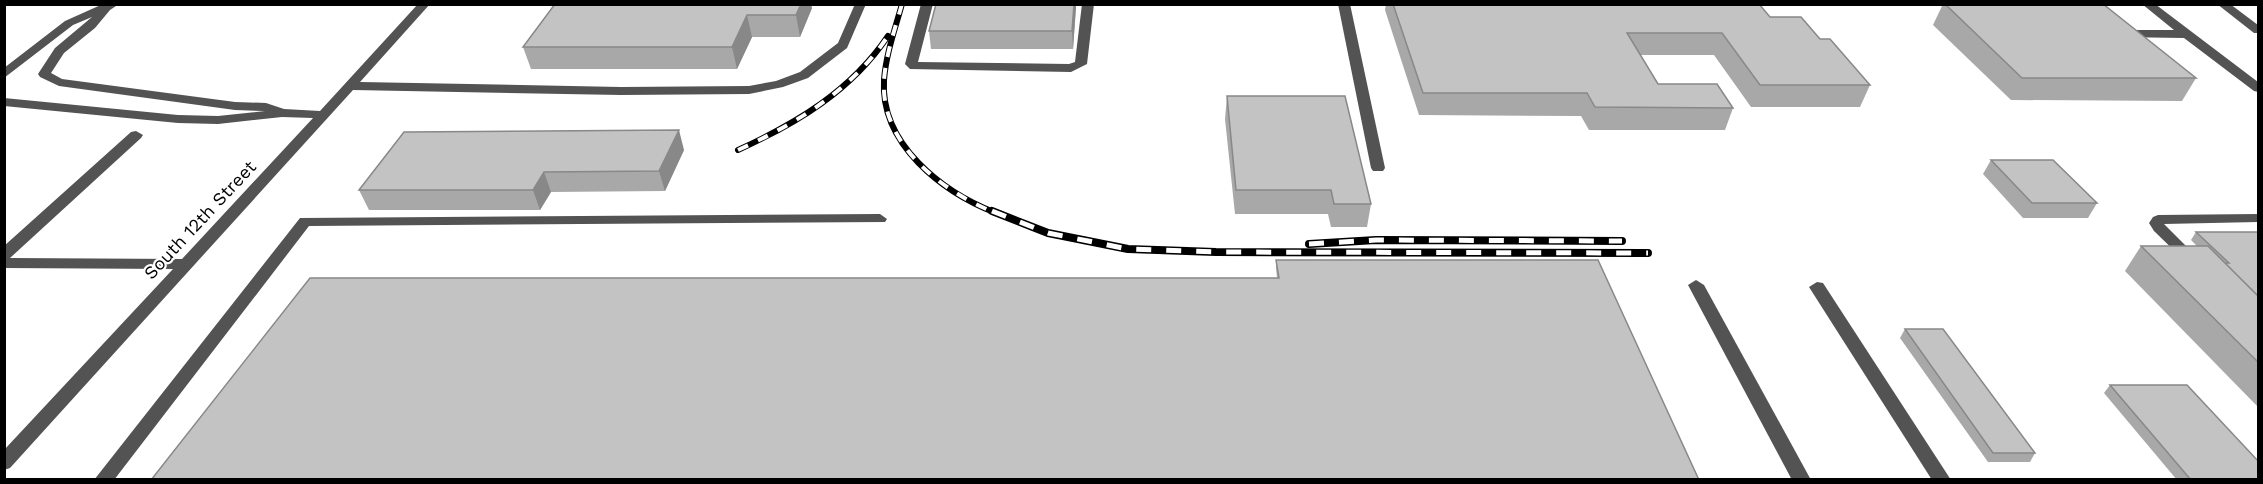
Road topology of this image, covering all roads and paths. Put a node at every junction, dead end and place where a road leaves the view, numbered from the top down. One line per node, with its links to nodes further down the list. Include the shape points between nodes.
1 (425, 4): 13 (street, South 12th Street)
2 (861, 4): 13 (street, via 843,45 804,75 749,90)
3 (927, 4): 4 (street, via 911,64 914,66 1071,68 1082,64)
4 (1088, 4)
5 (1344, 4): 19 (street)
6 (2147, 4): 11 (street)
7 (2222, 4): 9 (street)
8 (110, 7): 12 (street, via 69,23); 16 (street, via 59,51 44,74 59,82 266,107)
9 (2259, 30)
10 (2118, 34): 11 (street)
11 (2186, 34): 14 (street)
12 (4, 74)
13 (350, 86): 17 (street, South 12th Street)
14 (2259, 88)
15 (4, 102): 16 (street, via 178,119)
16 (282, 114): 17 (street)
17 (323, 115): 24 (street, South 12th Street)
18 (136, 135): 22 (street)
19 (1377, 168)
20 (2259, 218): 25 (street, via 2158,220 2159,228)
21 (880, 219): 29 (street, via 306,221)
22 (4, 255)
23 (4, 263): 24 (street)
24 (187, 264): 28 (street, South 12th Street)
25 (2201, 269)
26 (1696, 285): 30 (street)
27 (1816, 287): 31 (street)
28 (8, 455)
29 (103, 480)
30 (1802, 480)
31 (1942, 480)

